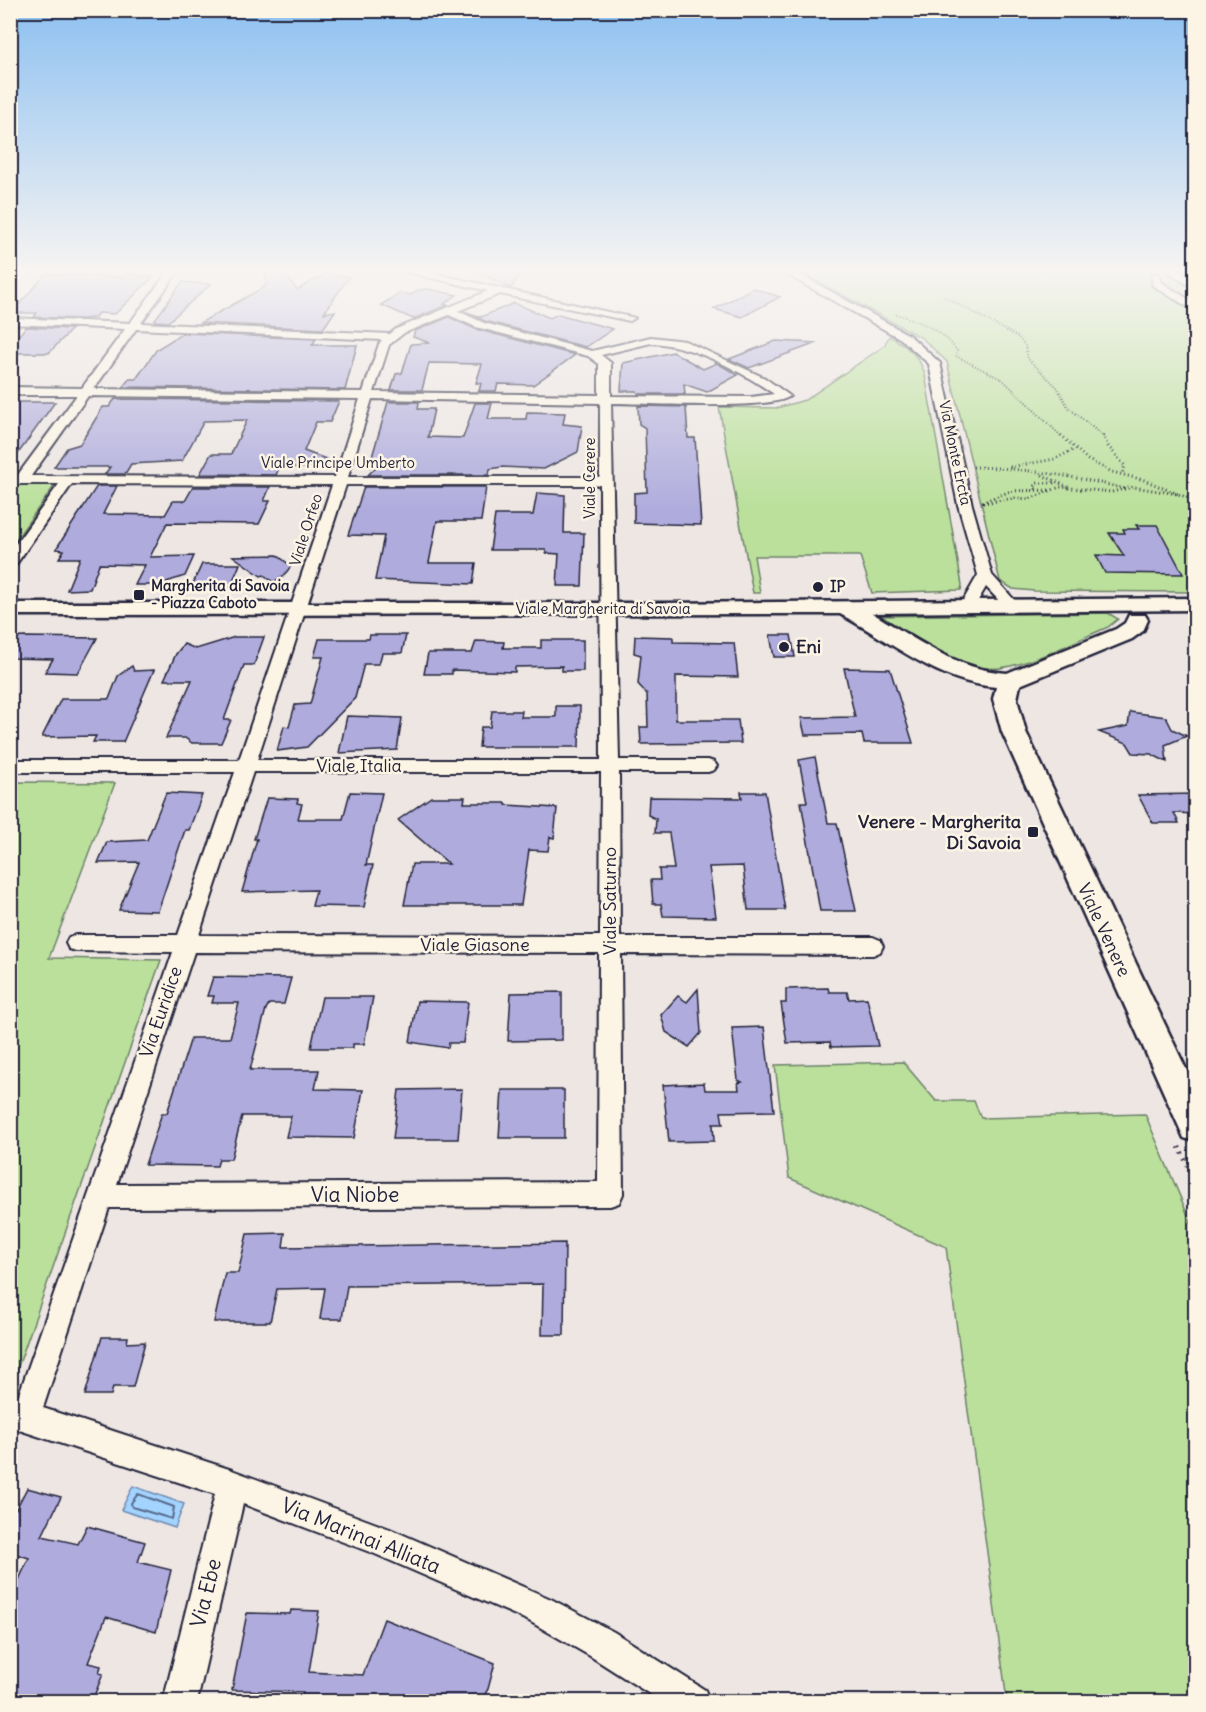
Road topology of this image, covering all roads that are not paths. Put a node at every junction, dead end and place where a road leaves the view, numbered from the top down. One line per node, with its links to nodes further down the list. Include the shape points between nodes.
1 (115, 350): 9 (street)
2 (382, 350): 10 (street, Viale Orfeo)
3 (576, 350): 7 (street)
4 (604, 350): 7 (street)
5 (701, 350): 11 (street, via 784,396 751,402)
6 (922, 350): 17 (street, Via Monte Ercta, via 938,371)
7 (592, 354): 11 (street, Viale Cerere, via 605,363)
8 (10, 391): 9 (street)
9 (84, 392): 10 (street); 13 (street)
10 (368, 397): 11 (street); 14 (street, Viale Orfeo)
11 (606, 400): 15 (street, Viale Cerere)
12 (69, 479): 13 (street, Viale Principe Umberto); 14 (street, Viale Principe Umberto); 16 (street)
13 (16, 480)
14 (340, 480): 15 (street, Viale Principe Umberto); 23 (street, Viale Orfeo)
15 (607, 481): 24 (street, Viale Cerere)
16 (10, 563)
17 (985, 575): 19 (street); 20 (street)
18 (1196, 604): 21 (street, Viale Margherita di Savoia)
19 (968, 606): 20 (street, Viale Margherita di Savoia); 25 (street, Viale Margherita di Savoia)
20 (1012, 606): 21 (street, Viale Margherita di Savoia)
21 (1115, 606): 27 (street, via 1126,609)
22 (10, 609): 23 (street, Viale Margherita di Savoia)
23 (298, 609): 24 (street, Viale Margherita di Savoia); 32 (street, Via Euridice)
24 (607, 609): 25 (street, Viale Margherita di Savoia); 33 (street, Viale Saturno)
25 (858, 611): 28 (street)
26 (1196, 616): 27 (street, via 1147,616)
27 (1137, 620): 29 (street, via 1136,626 1124,634)
28 (968, 675): 29 (street); 30 (street)
29 (1010, 681): 30 (street, via 1005,699)
30 (1014, 732): 39 (street, Viale Venere)
31 (10, 766): 32 (street, Viale Italia)
32 (243, 766): 33 (street, Viale Italia); 36 (street, Via Euridice)
33 (610, 766): 34 (street, Viale Italia); 37 (street, Viale Saturno)
34 (708, 766)
35 (76, 943): 36 (street, Viale Giasone)
36 (184, 944): 37 (street, Viale Giasone); 42 (street, Via Euridice)
37 (610, 946): 38 (street, Viale Giasone); 41 (street, Viale Saturno)
38 (873, 946)
39 (1185, 1081): 40 (street, Viale Venere)
40 (1193, 1115)
41 (610, 1194): 42 (street, Via Niobe)
42 (99, 1196): 43 (street, Via Euridice)
43 (18, 1414): 44 (street, Via Marinai Alliata)
44 (232, 1485): 45 (street, Via Ebe); 46 (street, Via Marinai Alliata, via 379,1540 540,1610)
45 (180, 1701)
46 (693, 1701)

